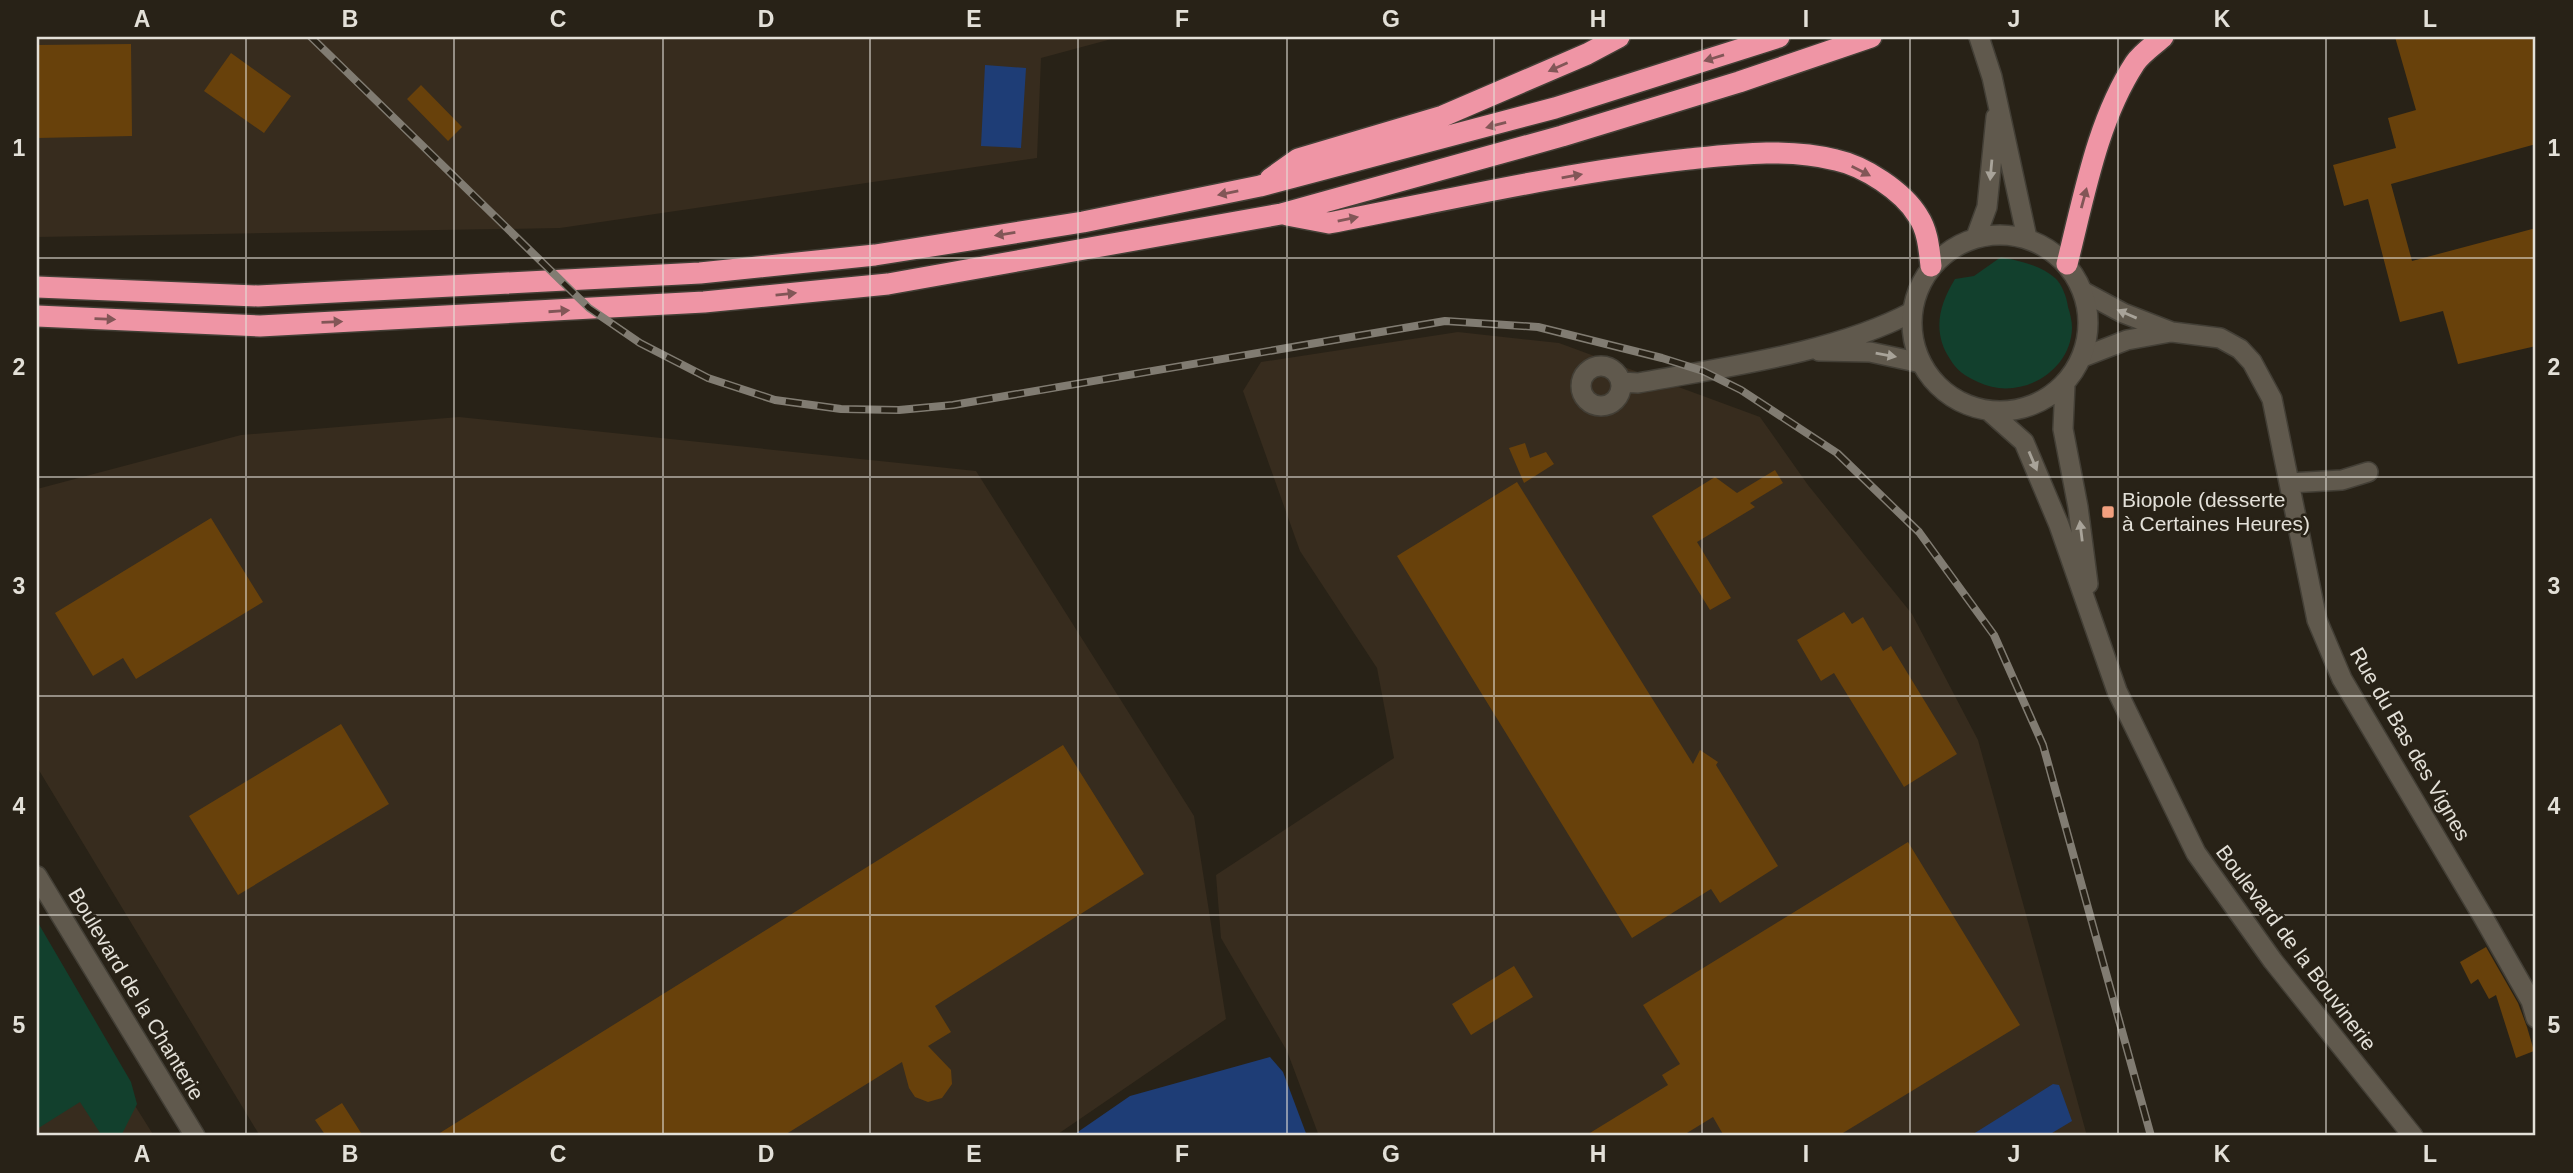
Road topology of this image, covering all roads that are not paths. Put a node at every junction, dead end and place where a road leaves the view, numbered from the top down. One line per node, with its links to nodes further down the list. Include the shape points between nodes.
1 (1619, 37): 7 (highway, one-way to 7, via 1443,116 1298,159)
2 (1779, 37): 7 (highway, one-way to 7, via 1555,108)
3 (1871, 37): 8 (highway, via 1562,136)
4 (2163, 37): 11 (highway, one-way to 4, via 2115,97 2137,60)
5 (1982, 45): 6 (street)
6 (1997, 102): 9 (street, one-way to 9, via 1987,207); 10 (street)
7 (1260, 186): 13 (highway, one-way to 13, via 1083,222 875,255 700,273 258,296)
8 (1281, 214): 12 (highway, one-way to 12, via 1329,223 1636,164 1796,152 1840,160 1904,198 1928,237); 16 (highway, one-way to 8, via 260,326 704,302 888,284)
9 (1976, 237): 10 (street, via 2002,233); 12 (street, via 1951,248)
10 (2027, 238): 11 (street, via 2049,248)
11 (2067, 264): 14 (street)
12 (1931, 266): 15 (street, via 1918,288)
13 (37, 287)
14 (2084, 292): 17 (street, Rue du Bas des Vignes, one-way to 14); 19 (street, via 2090,325)
15 (1912, 312): 18 (street, via 1878,330); 20 (street, via 1911,329)
16 (37, 316)
17 (2172, 332): 19 (street, Rue du Bas des Vignes, via 2127,340); 25 (street, Rue du Bas des Vignes, via 2220,338 2252,362 2272,399)
18 (1801, 349): 20 (street, one-way to 20, via 1870,352); 21 (street, via 1744,365)
19 (2082, 357): 22 (street)
20 (1921, 363): 23 (street, via 1949,396)
21 (1621, 382)
22 (2065, 384): 23 (street, via 2030,406); 26 (street, Boulevard de la Bouvinerie, one-way to 22, via 2063,429)
23 (1989, 411): 26 (street, Boulevard de la Bouvinerie, one-way to 26, via 2025,442)
24 (2368, 472): 25 (street, via 2342,480)
25 (2290, 483): 28 (street, Rue du Bas des Vignes, via 2317,620 2342,679 2531,1001)
26 (2093, 623): 30 (street, Boulevard de la Bouvinerie, via 2117,691 2196,853 2273,961)
27 (39, 884): 29 (street, Boulevard de la Chanterie)
28 (2536, 1018)
29 (195, 1136)
30 (2413, 1136)

